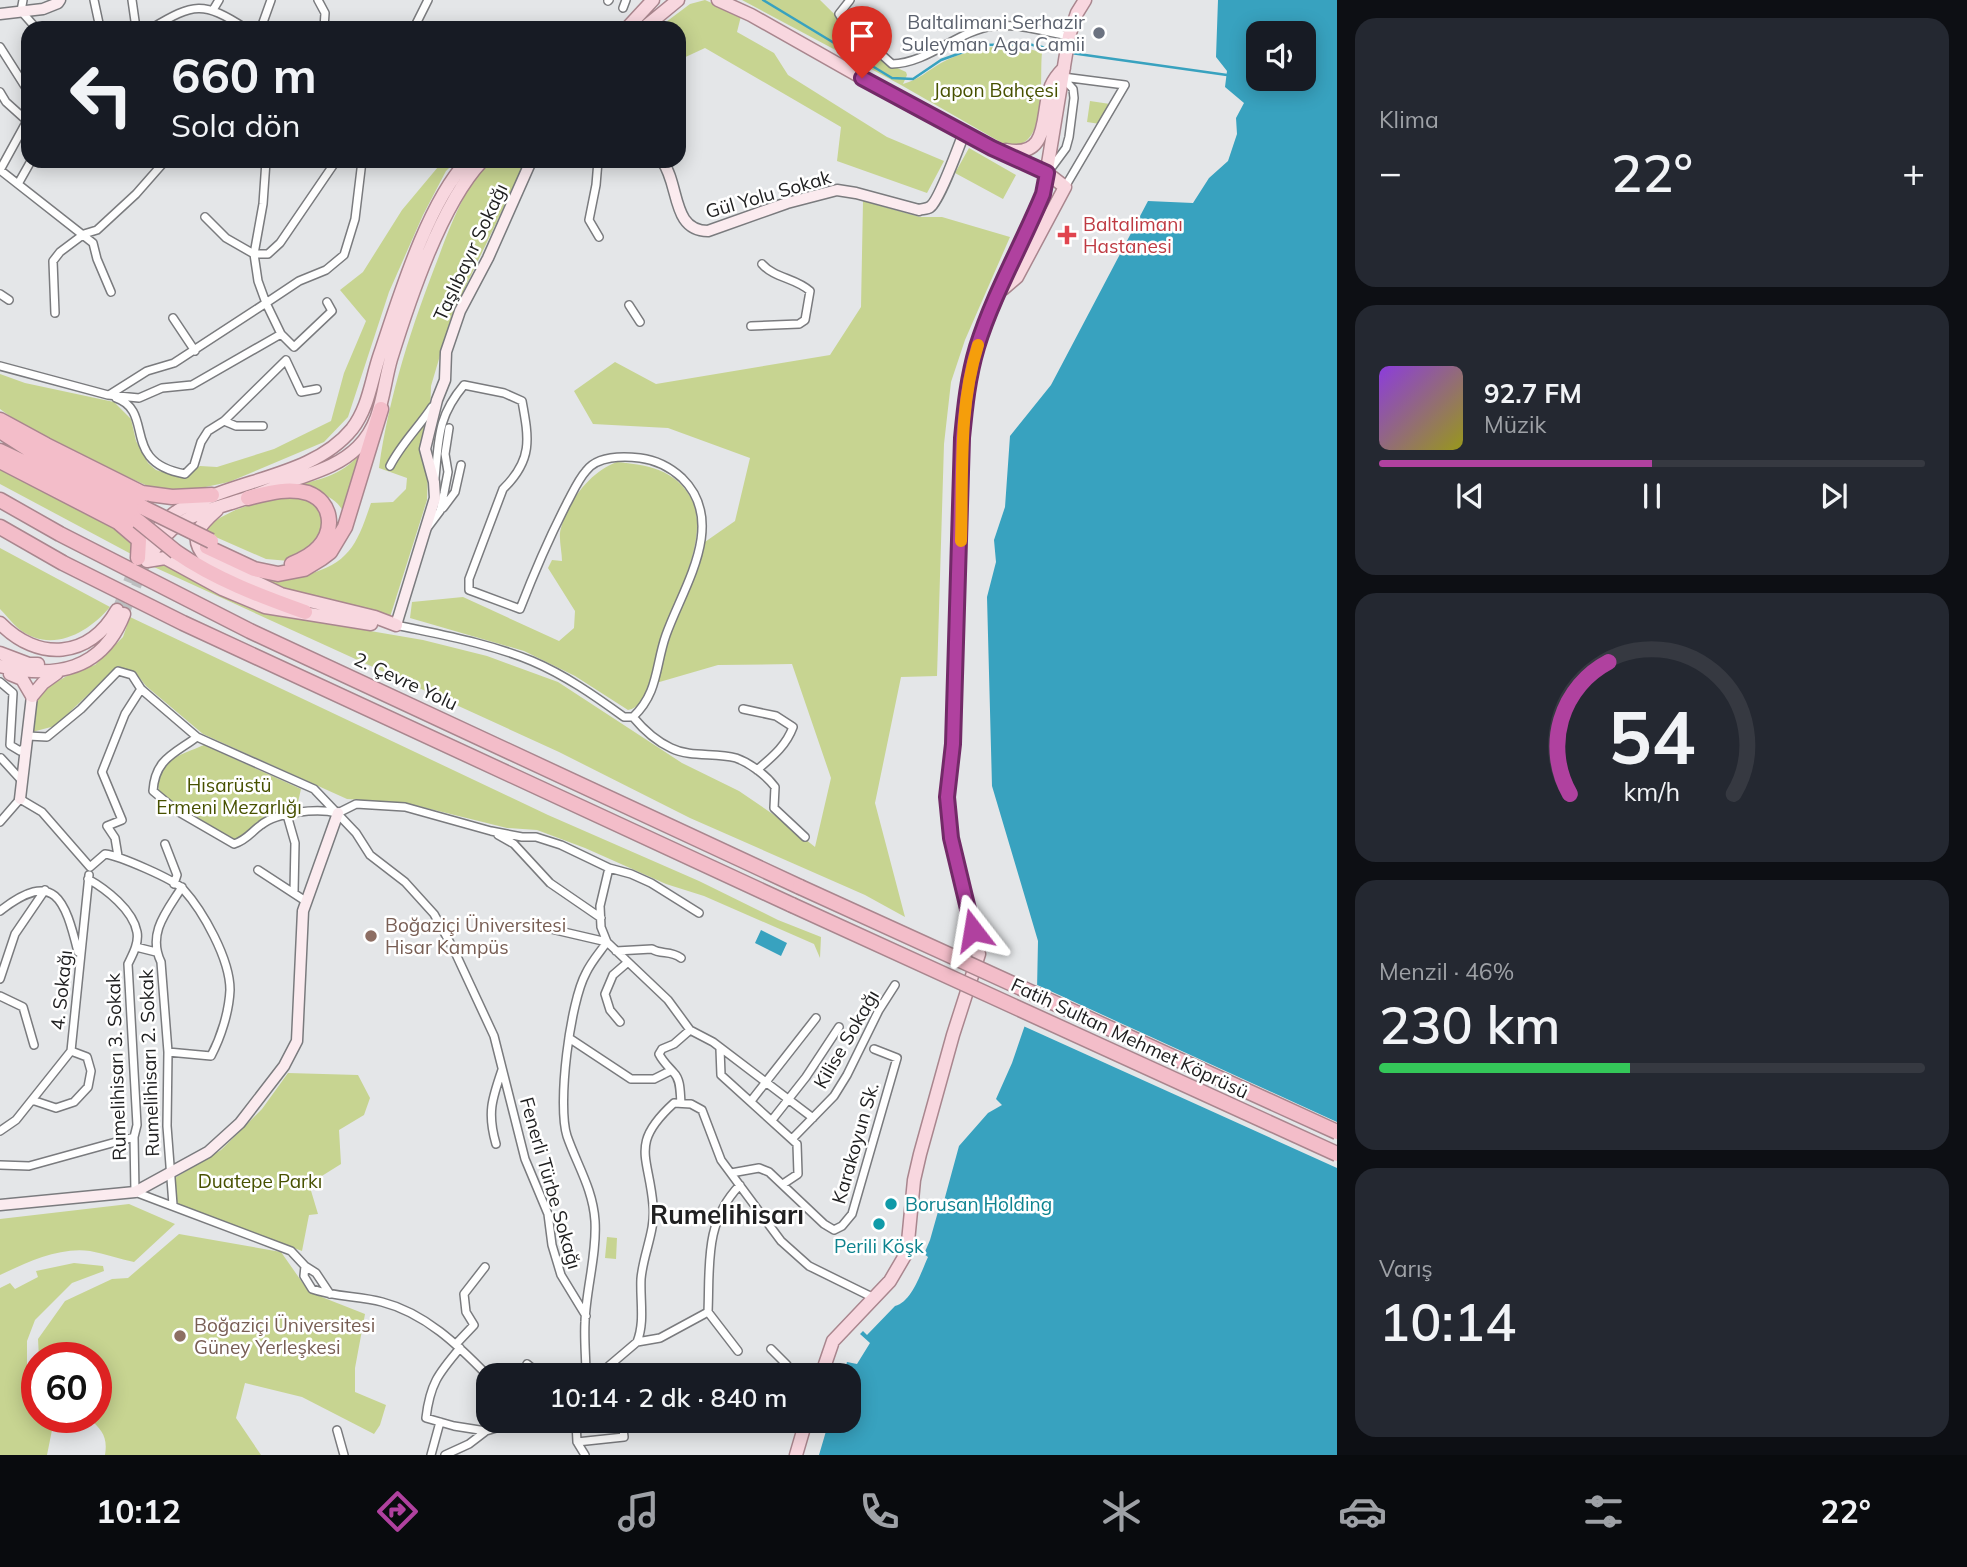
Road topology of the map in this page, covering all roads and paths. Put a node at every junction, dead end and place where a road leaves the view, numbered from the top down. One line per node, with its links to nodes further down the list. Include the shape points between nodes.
1 (60, 0): 15 (street, via 43,9)
2 (94, 0): 20 (street)
3 (132, 0): 21 (street)
4 (219, 0): 17 (street)
5 (271, 0): 24 (street)
6 (318, 0): 25 (street)
7 (428, 0): 26 (street)
8 (653, 0): 27 (main road)
9 (678, 0): 28 (main road)
10 (718, 0): 18 (main road)
11 (735, 0): 18 (main road)
12 (850, 0): 29 (street, via 839,14 842,19 892,64 914,60 993,26)
13 (1080, 2): 29 (main road)
14 (195, 3): 17 (street); 22 (street)
15 (22, 6): 16 (street); 19 (street)
16 (1, 9)
17 (213, 10): 23 (street)
18 (751, 15): 36 (main road)
19 (32, 21)
20 (98, 21)
21 (135, 21)
22 (164, 21)
23 (233, 21)
24 (264, 21)
25 (324, 21)
26 (418, 21)
27 (634, 21)
28 (652, 21)
29 (1069, 36): 31 (main road)
30 (0, 47): 32 (street)
31 (1064, 73): 37 (main road, via 1051,85 1044,129 1035,143 1019,151); 49 (main road); 51 (street, via 1125,85)
32 (21, 80)
33 (0, 93): 34 (street)
34 (21, 115)
35 (21, 131): 48 (street)
36 (964, 133): 37 (main road); 47 (street, Gül Yolu Sokak, via 928,209 837,190 698,232 681,218)
37 (992, 148): 49 (main road)
38 (27, 168): 50 (street)
39 (159, 168): 53 (street, via 97,230)
40 (266, 168): 55 (street)
41 (331, 168): 55 (street, via 280,243 268,254)
42 (361, 168): 62 (street, via 355,219 344,255)
43 (462, 168): 87 (main road, via 428,225 354,427 324,453)
44 (477, 168): 74 (main road, via 446,214 429,254 390,363)
45 (528, 168): 73 (street, Taşlıbayır Sokağı, via 460,311)
46 (597, 168): 54 (street, via 589,220)
47 (668, 168)
48 (0, 170): 50 (street)
49 (1047, 177): 51 (main road); 57 (main road)
50 (18, 184): 53 (street)
51 (1065, 187): 57 (main road, via 1017,277)
52 (205, 217): 55 (street, via 226,238)
53 (84, 234): 58 (street, via 93,243); 64 (street, via 53,261)
54 (599, 237)
55 (254, 254): 62 (street)
56 (762, 264): 67 (street, via 810,291 805,320)
57 (1000, 291): 182 (main road, via 976,349 965,403 953,744 947,797 951,838 979,954 920,1154 907,1252)
58 (111, 292)
59 (0, 294): 60 (street)
60 (9, 300)
61 (327, 302): 68 (street, via 332,311 295,346)
62 (266, 303): 68 (street); 69 (street)
63 (629, 305): 66 (street)
64 (55, 313)
65 (173, 318): 69 (street)
66 (640, 322)
67 (751, 326)
68 (281, 334): 72 (street, via 192,386 162,388 139,398)
69 (195, 351): 72 (street, via 147,371)
70 (0, 366): 72 (street)
71 (317, 389): 76 (street, via 301,392 286,360)
72 (108, 395): 76 (street, via 124,401 137,419 148,456 170,471 185,474 194,465 208,431)
73 (437, 400): 83 (street, Taşlıbayır Sokağı); 84 (street, Taşlıbayır Sokağı, via 425,449)
74 (381, 409): 86 (main road, via 356,449 331,467); 92 (highway, via 345,527 322,558 304,569 278,574 254,569)
75 (0, 420): 87 (highway, via 142,492)
76 (224, 421): 77 (street)
77 (263, 426)
78 (449, 428): 88 (street, via 448,472)
79 (0, 431): 89 (highway)
80 (0, 451): 89 (highway)
81 (0, 461): 93 (highway, via 125,527 139,540)
82 (461, 465): 88 (street, via 455,492)
83 (390, 466)
84 (434, 482): 91 (street, Taşlıbayır Sokağı, via 435,498); 107 (street, via 440,424 464,385 522,401 526,459 503,488 469,579 469,590 520,609 545,546 587,468 615,458 654,460 690,486 704,524 702,544 664,643 656,683)
85 (0, 498): 128 (highway, 2. Çevre Yolu, via 60,534 250,631)
86 (248, 498): 87 (main road); 92 (highway, via 289,490 310,494 326,506 329,531 320,547 292,564 273,565)
87 (217, 500): 93 (main road, via 176,512 150,538); 96 (main road, via 196,536 206,558 281,594)
88 (440, 511): 91 (street)
89 (141, 515): 92 (highway, bridge); 94 (highway, bridge, via 198,568)
90 (0, 529): 170 (highway, Fatih Sultan Mehmet Köprüsü, bridge, via 293,675)
91 (424, 531): 96 (street, Taşlıbayır Sokağı)
92 (209, 544)
93 (143, 559): 94 (main road, via 165,558 265,607)
94 (305, 612): 96 (main road)
95 (0, 623): 98 (main road, via 27,644 46,649)
96 (396, 625): 107 (street, via 486,645 533,661 579,685 624,717)
97 (0, 644): 98 (main road, via 9,650 51,657)
98 (82, 646): 100 (main road, via 120,612 119,628)
99 (0, 653): 100 (main road, via 29,664 66,663)
100 (99, 653): 102 (main road)
101 (0, 668): 102 (main road); 105 (main road, via 22,679)
102 (61, 671): 105 (main road)
103 (0, 682): 109 (street, via 13,692 9,740 16,744)
104 (141, 689): 108 (street, Fenerli Türbe Sokağı); 109 (street, Fenerli Türbe Sokağı, via 132,676 118,671 47,737); 122 (street, via 125,714 102,772 122,820 107,826)
105 (33, 696): 109 (street)
106 (743, 709): 111 (street, via 776,716 793,727 776,754)
107 (633, 717): 111 (street, via 672,748 736,758)
108 (197, 737): 114 (street, Fenerli Türbe Sokağı, via 314,789); 115 (street, via 159,767 153,791 160,798 234,844 269,820)
109 (27, 741): 112 (street)
110 (1, 758): 112 (street)
111 (757, 770): 119 (street, via 775,787 774,808)
112 (22, 782): 113 (street)
113 (20, 799): 116 (street); 123 (street, via 42,812)
114 (338, 813): 115 (street, via 314,810); 117 (street, via 356,804 405,807); 131 (street); 156 (street, Fenerli Türbe Sokağı, via 370,855 405,882 434,914 494,1036)
115 (287, 815): 130 (street, via 295,843)
116 (0, 822)
117 (491, 831): 118 (street); 121 (street)
118 (522, 837): 121 (street); 124 (street, via 561,845)
119 (806, 837)
120 (165, 844): 127 (street)
121 (519, 850): 134 (street, via 550,883)
122 (118, 856): 123 (street, via 105,854); 127 (street)
123 (90, 867): 126 (street, 4. Sokağı)
124 (609, 868): 133 (street, via 651,883); 134 (street)
125 (258, 870): 130 (street)
126 (89, 879): 137 (street, Rumelihisarı 3. Sokak, via 105,888 128,914 137,931); 141 (street, 4. Sokağı)
127 (178, 885): 139 (street, Rumelihisarı 2. Sokak, via 157,926); 155 (street, via 214,938 230,988 211,1056)
128 (800, 887): 166 (highway, Fatih Sultan Mehmet Köprüsü, bridge)
129 (45, 890): 132 (street, via 30,891); 141 (street, via 56,896 69,916); 143 (street, via 15,934)
130 (295, 892): 131 (street)
131 (307, 902): 173 (street, via 297,1041 240,1124 208,1152)
132 (0, 911)
133 (699, 914)
134 (601, 918): 136 (street)
135 (551, 929): 136 (street)
136 (607, 942): 138 (street); 150 (street, via 586,973)
137 (136, 947): 139 (street, Rumelihisarı 2. Sokak); 167 (street, Rumelihisarı 3. Sokak, via 128,964)
138 (616, 951): 140 (street, via 652,949); 142 (street)
139 (156, 952): 155 (street, Rumelihisarı 2. Sokak, via 162,962)
140 (681, 958)
141 (80, 960): 154 (street, 4. Sokağı)
142 (628, 962): 147 (street, via 613,975 605,995); 149 (street, via 668,1000)
143 (0, 979)
144 (895, 985): 163 (street, Kilise Sokağı, via 843,1082)
145 (0, 996): 151 (street, via 23,1007)
146 (816, 1018): 158 (street)
147 (620, 1022)
148 (839, 1027): 160 (street)
149 (690, 1030): 152 (street); 157 (street, via 662,1049 661,1057)
150 (569, 1038): 157 (street, via 631,1079 654,1079); 184 (street, via 563,1118 587,1181 595,1224)
151 (34, 1045)
152 (720, 1048): 158 (street); 161 (street, via 721,1075)
153 (874, 1049): 174 (street, Karakoyun Sk., via 897,1058 852,1214 834,1230)
154 (71, 1051): 159 (street, 4. Sokağı); 159 (street, via 87,1057 91,1071 88,1087 74,1102 55,1108)
155 (168, 1052): 173 (street, Rumelihisarı 2. Sokak)
156 (503, 1069): 169 (street, via 491,1101); 184 (street, Fenerli Türbe Sokağı, via 525,1159 548,1214 561,1276)
157 (670, 1071): 162 (street, via 679,1084)
158 (764, 1083): 160 (street); 161 (street)
159 (32, 1100): 165 (street, 4. Sokağı)
160 (788, 1100): 163 (street); 164 (street)
161 (751, 1101): 164 (street)
162 (681, 1102): 172 (street, via 702,1110 721,1160); 185 (street, via 662,1114 645,1144 653,1220 641,1279 642,1329)
163 (813, 1118): 168 (street, Kilise Sokağı)
164 (772, 1119): 168 (street)
165 (0, 1131)
166 (1337, 1132)
167 (134, 1137): 171 (street, via 29,1166); 176 (street, Rumelihisarı 3. Sokak)
168 (793, 1138): 174 (street, via 798,1174)
169 (496, 1144)
170 (1337, 1154)
171 (0, 1165)
172 (731, 1173): 174 (street, Karakoyun Sk., via 759,1168); 175 (street)
173 (170, 1175): 176 (street); 178 (street, Rumelihisarı 2. Sokak)
174 (783, 1184)
175 (740, 1185): 182 (street, via 781,1241 809,1266); 183 (street, via 718,1215)
176 (135, 1192): 177 (street); 178 (street)
177 (0, 1205)
178 (173, 1205): 179 (street, via 273,1242 291,1251)
179 (305, 1266): 181 (street, via 316,1273); 181 (street, via 308,1287)
180 (485, 1267): 186 (street, via 464,1294 466,1312 474,1325)
181 (330, 1294): 186 (street, via 385,1303 428,1322)
182 (874, 1298): 192 (main road, via 834,1341)
183 (708, 1312): 185 (street, via 660,1338); 188 (street)
184 (586, 1316): 189 (street)
185 (637, 1342): 190 (street)
186 (458, 1346): 193 (street); 194 (street, via 429,1392 426,1418)
187 (771, 1349): 191 (street)
188 (738, 1351)
189 (586, 1363)
190 (612, 1363)
191 (785, 1363)
192 (826, 1363)
193 (476, 1364)
194 (440, 1422): 195 (street); 203 (street)
195 (476, 1429)
196 (337, 1430): 202 (street)
197 (483, 1433): 204 (street)
198 (577, 1433): 201 (street)
199 (624, 1433): 201 (street, via 624,1437)
200 (802, 1433): 206 (main road)
201 (577, 1442): 205 (street)
202 (344, 1455)
203 (431, 1455)
204 (445, 1455)
205 (585, 1455)
206 (796, 1455)

